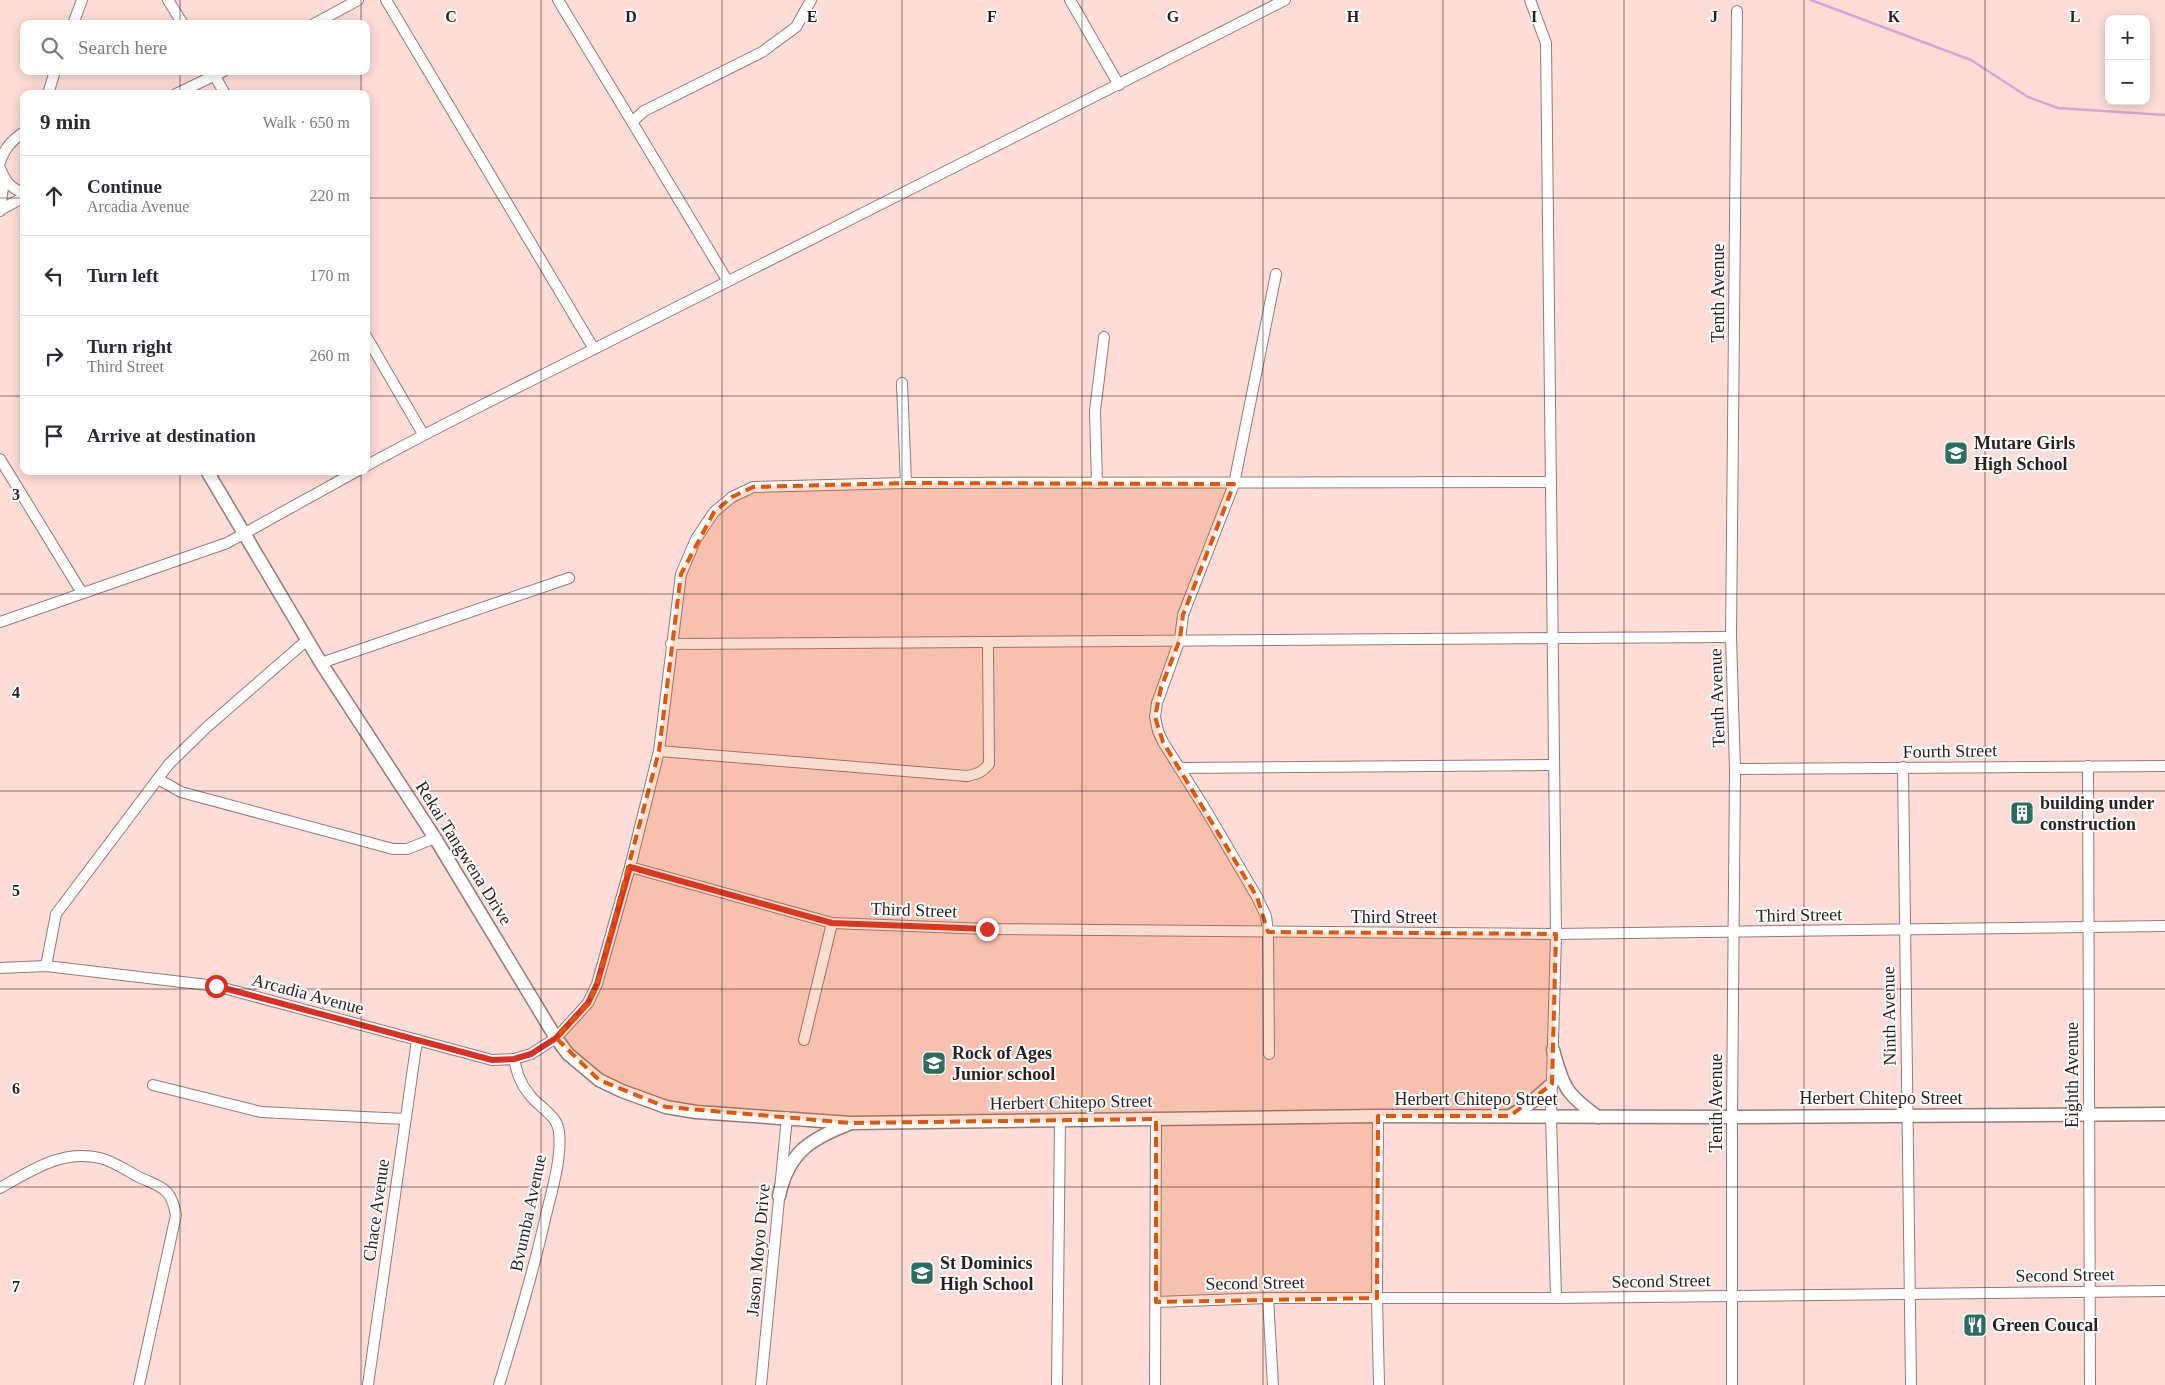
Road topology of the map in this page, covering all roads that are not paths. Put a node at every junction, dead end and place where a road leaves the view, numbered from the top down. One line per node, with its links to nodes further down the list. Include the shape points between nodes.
1 (82, 0): 11 (street)
2 (168, 0): 12 (street)
3 (358, 0): 13 (street)
4 (386, 0): 35 (street)
5 (558, 0): 21 (street)
6 (811, 0): 21 (street, via 796,27 762,52 644,112)
7 (1070, 0): 17 (street)
8 (1285, 0): 17 (street)
9 (1530, 0): 43 (street, via 1546,43)
10 (1737, 11): 50 (street, Tenth Avenue)
11 (74, 20)
12 (180, 20)
13 (321, 20)
14 (54, 75): 18 (street)
15 (213, 75): 19 (street)
16 (218, 75): 20 (street)
17 (1119, 85): 32 (street)
18 (49, 90)
19 (184, 90)
20 (223, 90)
21 (632, 122): 32 (street)
22 (20, 135): 24 (street)
23 (0, 141): 24 (street)
24 (11, 141): 25 (street)
25 (0, 162)
26 (0, 168): 27 (street)
27 (4, 179): 28 (street); 30 (street)
28 (20, 191)
29 (20, 199): 30 (street)
30 (0, 210)
31 (1276, 274): 45 (street)
32 (728, 280): 35 (street)
33 (1104, 338): 42 (street, via 1095,411)
34 (370, 343): 37 (street)
35 (594, 349): 37 (street)
36 (902, 383): 44 (street)
37 (423, 434): 39 (street)
38 (0, 460): 48 (street)
39 (370, 464)
40 (209, 475): 46 (main road, Rekai Tangwena Drive)
41 (350, 475): 46 (street)
42 (1097, 482): 44 (street); 45 (street)
43 (1550, 482): 45 (street); 51 (street)
44 (906, 483): 55 (street, via 753,487 732,498 714,512 696,539 681,574)
45 (1234, 484): 52 (street, via 1183,615)
46 (244, 535): 48 (street); 53 (main road, Rekai Tangwena Drive)
47 (568, 578): 56 (street)
48 (82, 593): 49 (street)
49 (0, 622)
50 (1732, 637): 51 (street); 63 (street, Tenth Avenue)
51 (1551, 638): 52 (street); 58 (street)
52 (1180, 639): 54 (street); 62 (street, via 1161,688 1155,717 1163,742)
53 (308, 640): 56 (main road, Rekai Tangwena Drive); 64 (street, via 207,727)
54 (988, 642): 55 (street); 57 (street, via 989,764 978,773 968,776)
55 (671, 644): 57 (street)
56 (322, 663): 65 (main road, Rekai Tangwena Drive)
57 (659, 751): 66 (street)
58 (1552, 765): 62 (street); 73 (street)
59 (2088, 766): 60 (street, Fourth Street); 61 (street, Fourth Street); 69 (street, Eighth Avenue)
60 (2165, 766)
61 (1903, 767): 63 (street, Fourth Street); 70 (street, Ninth Avenue)
62 (1179, 768): 71 (street, via 1257,897 1266,916)
63 (1736, 769): 72 (street, Tenth Avenue)
64 (158, 779): 65 (street, via 181,792 393,849 407,849); 74 (street, via 56,914)
65 (435, 838): 76 (main road, Rekai Tangwena Drive)
66 (630, 867): 67 (street, Third Street); 76 (street, via 597,984 588,1003)
67 (832, 923): 71 (street, Third Street, via 987,929); 78 (street)
68 (2165, 926): 69 (street, Third Street)
69 (2088, 928): 70 (street, Third Street); 85 (street, Eighth Avenue)
70 (1905, 930): 72 (street, Third Street); 90 (street, Ninth Avenue)
71 (1268, 932): 73 (street, Third Street); 80 (street)
72 (1734, 932): 73 (street, Third Street); 92 (street, Tenth Avenue)
73 (1556, 934): 79 (street)
74 (46, 966): 75 (street, Arcadia Avenue); 77 (street, Arcadia Avenue, via 216,986)
75 (0, 968)
76 (556, 1038): 81 (street, via 531,1054); 91 (main road, Rekai Tangwena Drive, via 568,1054 600,1080 666,1107 696,1112)
77 (417, 1040): 81 (street, Arcadia Avenue, via 492,1060); 94 (street, Chace Avenue)
78 (804, 1040)
79 (1553, 1050): 82 (street); 89 (main road, via 1567,1091)
80 (1269, 1054)
81 (514, 1059): 109 (street, Bvumba Avenue, via 519,1079 530,1096 556,1121 559,1132 557,1165 533,1273)
82 (1552, 1084): 87 (main road); 88 (street)
83 (153, 1085): 94 (street, via 261,1112)
84 (2165, 1114): 85 (main road, Herbert Chitepo Street)
85 (2088, 1115): 90 (main road, Herbert Chitepo Street); 99 (street, Eighth Avenue)
86 (1378, 1116): 87 (main road, Herbert Chitepo Street); 93 (main road, Herbert Chitepo Street); 104 (street)
87 (1510, 1116): 88 (main road, Herbert Chitepo Street)
88 (1551, 1116): 89 (main road, Herbert Chitepo Street); 105 (street)
89 (1598, 1116): 92 (main road, Herbert Chitepo Street)
90 (1906, 1116): 92 (main road, Herbert Chitepo Street); 101 (street, Ninth Avenue)
91 (787, 1117): 96 (main road, Herbert Chitepo Street); 98 (street, Jason Moyo Drive)
92 (1732, 1117): 102 (street, Tenth Avenue)
93 (1156, 1119): 95 (main road, Herbert Chitepo Street); 106 (street)
94 (405, 1120): 108 (street, Chace Avenue)
95 (1060, 1120): 96 (main road, Herbert Chitepo Street); 111 (street)
96 (851, 1123): 98 (main road, via 822,1134 796,1156 783,1179)
97 (0, 1188): 107 (street, via 47,1162 76,1155 102,1158 165,1189 173,1198 176,1215)
98 (779, 1196): 110 (street, Jason Moyo Drive)
99 (2088, 1290): 100 (street, Second Street); 101 (street, Second Street); 117 (street, Eighth Avenue)
100 (2165, 1291)
101 (1910, 1294): 102 (street, Second Street); 116 (street, Ninth Avenue)
102 (1732, 1296): 105 (street, Second Street); 115 (street, Tenth Avenue)
103 (1268, 1298): 104 (street, Second Street); 106 (street, Second Street); 113 (street)
104 (1376, 1298): 105 (street, Second Street); 114 (street)
105 (1556, 1298)
106 (1156, 1302): 112 (street)
107 (138, 1385)
108 (368, 1385)
109 (499, 1385)
110 (761, 1385)
111 (1057, 1385)
112 (1156, 1385)
113 (1273, 1385)
114 (1379, 1385)
115 (1732, 1385)
116 (1911, 1385)
117 (2090, 1385)

